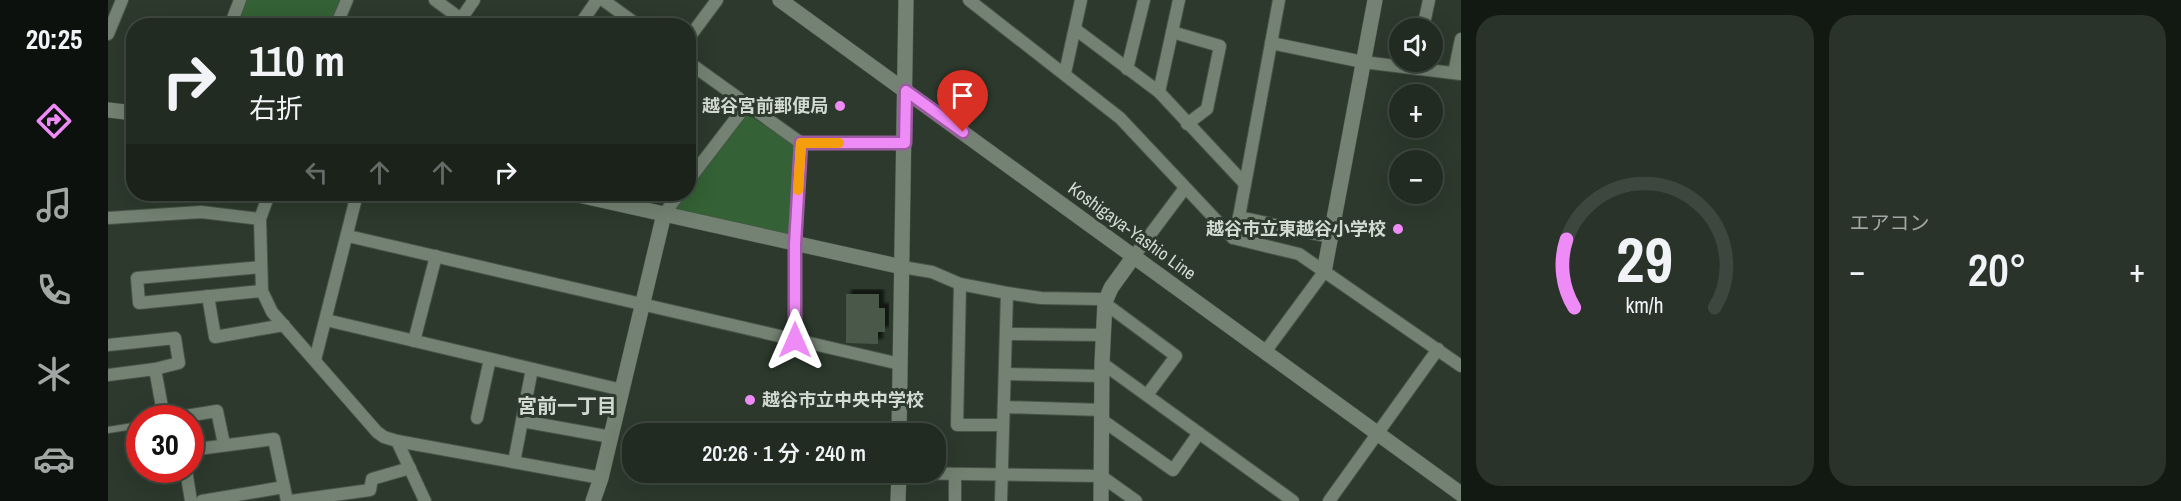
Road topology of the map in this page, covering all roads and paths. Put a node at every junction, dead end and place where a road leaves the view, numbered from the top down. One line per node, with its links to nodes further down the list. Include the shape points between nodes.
1 (122, 0): 29 (street)
2 (240, 0): 19 (street)
3 (347, 0): 20 (street)
4 (435, 0): 21 (street)
5 (474, 0): 22 (street)
6 (597, 0): 23 (street)
7 (603, 0): 24 (street)
8 (717, 0): 26 (street)
9 (780, 0): 39 (street, Koshigaya-Yashio Line)
10 (906, 0): 39 (street)
11 (969, 0): 18 (street)
12 (1081, 0): 27 (street)
13 (1144, 0): 35 (street)
14 (1179, 0): 28 (street)
15 (1279, 0): 31 (street)
16 (1375, 0): 32 (street)
17 (1429, 0): 25 (street)
18 (987, 6): 37 (street)
19 (233, 18)
20 (339, 18)
21 (454, 18)
22 (461, 18)
23 (585, 18)
24 (628, 18)
25 (1425, 18)
26 (696, 28)
27 (1075, 29): 35 (street); 37 (street)
28 (1172, 32): 40 (street); 44 (street, via 1220,46 1207,109)
29 (108, 34)
30 (1461, 39): 38 (street)
31 (1271, 43): 32 (street); 48 (street)
32 (1363, 62): 33 (street); 59 (street)
33 (1389, 63)
34 (696, 68): 41 (street)
35 (1127, 69): 40 (street)
36 (1443, 70): 38 (street)
37 (1065, 73): 49 (street, via 1120,118)
38 (1458, 73)
39 (906, 91): 46 (street); 63 (street, Koshigaya-Yashio Line)
40 (1159, 92): 44 (street)
41 (747, 104): 45 (street); 47 (street)
42 (108, 110): 43 (street)
43 (126, 112)
44 (1187, 124): 48 (street)
45 (801, 143): 46 (street); 61 (street)
46 (905, 143): 65 (street)
47 (696, 171)
48 (1245, 184): 56 (street)
49 (1185, 188): 60 (street); 63 (street)
50 (266, 201): 57 (street)
51 (356, 201): 58 (street)
52 (607, 201): 54 (street)
53 (674, 201): 54 (street)
54 (664, 214): 61 (street); 72 (street)
55 (108, 218): 57 (street, via 201,212)
56 (1239, 218): 59 (street); 60 (street)
57 (260, 219): 64 (street)
58 (348, 236): 62 (street); 73 (street)
59 (1330, 237): 66 (street)
60 (1233, 238): 66 (street, via 1299,254)
61 (795, 244): 65 (street); 78 (street)
62 (436, 256): 72 (street); 77 (street)
63 (1134, 256): 71 (street); 81 (street, Koshigaya-Yashio Line)
64 (261, 267): 68 (street); 70 (street, via 137,278 139,303)
65 (902, 267): 67 (street, via 932,272); 84 (street)
66 (1324, 272): 80 (street); 81 (street)
67 (960, 284): 69 (street); 100 (street, via 957,425)
68 (262, 291): 70 (street); 74 (street)
69 (1007, 293): 71 (street, via 1041,298 1099,298); 75 (street)
70 (208, 296): 74 (street, via 215,337)
71 (1105, 302): 76 (street); 92 (street, via 1176,356)
72 (641, 304): 78 (street); 91 (street)
73 (326, 320): 77 (street); 83 (street)
74 (284, 326): 83 (street)
75 (1006, 334): 76 (street); 89 (street)
76 (1103, 335): 88 (street)
77 (414, 340): 82 (street)
78 (795, 340): 84 (street)
79 (108, 345): 86 (street, via 175,338 179,363)
80 (1438, 349): 85 (street); 103 (street)
81 (1265, 352): 103 (street, Koshigaya-Yashio Line)
82 (490, 359): 87 (street); 97 (street)
83 (315, 360): 106 (street, via 377,432)
84 (900, 364): 99 (street)
85 (1461, 366)
86 (155, 369): 90 (street); 93 (street)
87 (532, 369): 91 (street); 98 (street)
88 (1102, 369): 89 (street); 92 (street); 96 (street)
89 (1005, 374): 94 (street)
90 (108, 375)
91 (622, 390): 105 (street)
92 (1148, 395): 104 (street)
93 (162, 405)
94 (1004, 407): 96 (street); 100 (street)
95 (204, 413): 107 (street, via 217,411)
96 (1102, 415): 104 (street, via 1173,470); 114 (street)
97 (477, 418)
98 (522, 421): 105 (street); 109 (street)
99 (899, 423)
100 (1004, 425): 113 (street)
101 (126, 427): 102 (lane)
102 (108, 430)
103 (1378, 433): 119 (street, Koshigaya-Yashio Line); 131 (street)
104 (1199, 434): 130 (street)
105 (611, 437): 115 (street)
106 (397, 441): 109 (street); 110 (street)
107 (224, 444): 108 (street); 118 (street, via 274,439)
108 (204, 448)
109 (514, 462): 115 (street)
110 (410, 468): 122 (street, via 372,479 370,490); 123 (street)
111 (946, 474): 112 (street)
112 (955, 474): 113 (street); 126 (street)
113 (1002, 474): 114 (street); 127 (street)
114 (1101, 476): 128 (street); 129 (street)
115 (601, 478): 124 (street)
116 (188, 483): 120 (street)
117 (899, 483): 125 (street)
118 (284, 487): 121 (street); 122 (street)
119 (1461, 494)
120 (191, 501)
121 (202, 501)
122 (296, 501)
123 (425, 501)
124 (593, 501)
125 (898, 501)
126 (955, 501)
127 (1001, 501)
128 (1101, 501)
129 (1136, 501)
130 (1293, 501)
131 (1329, 501)

